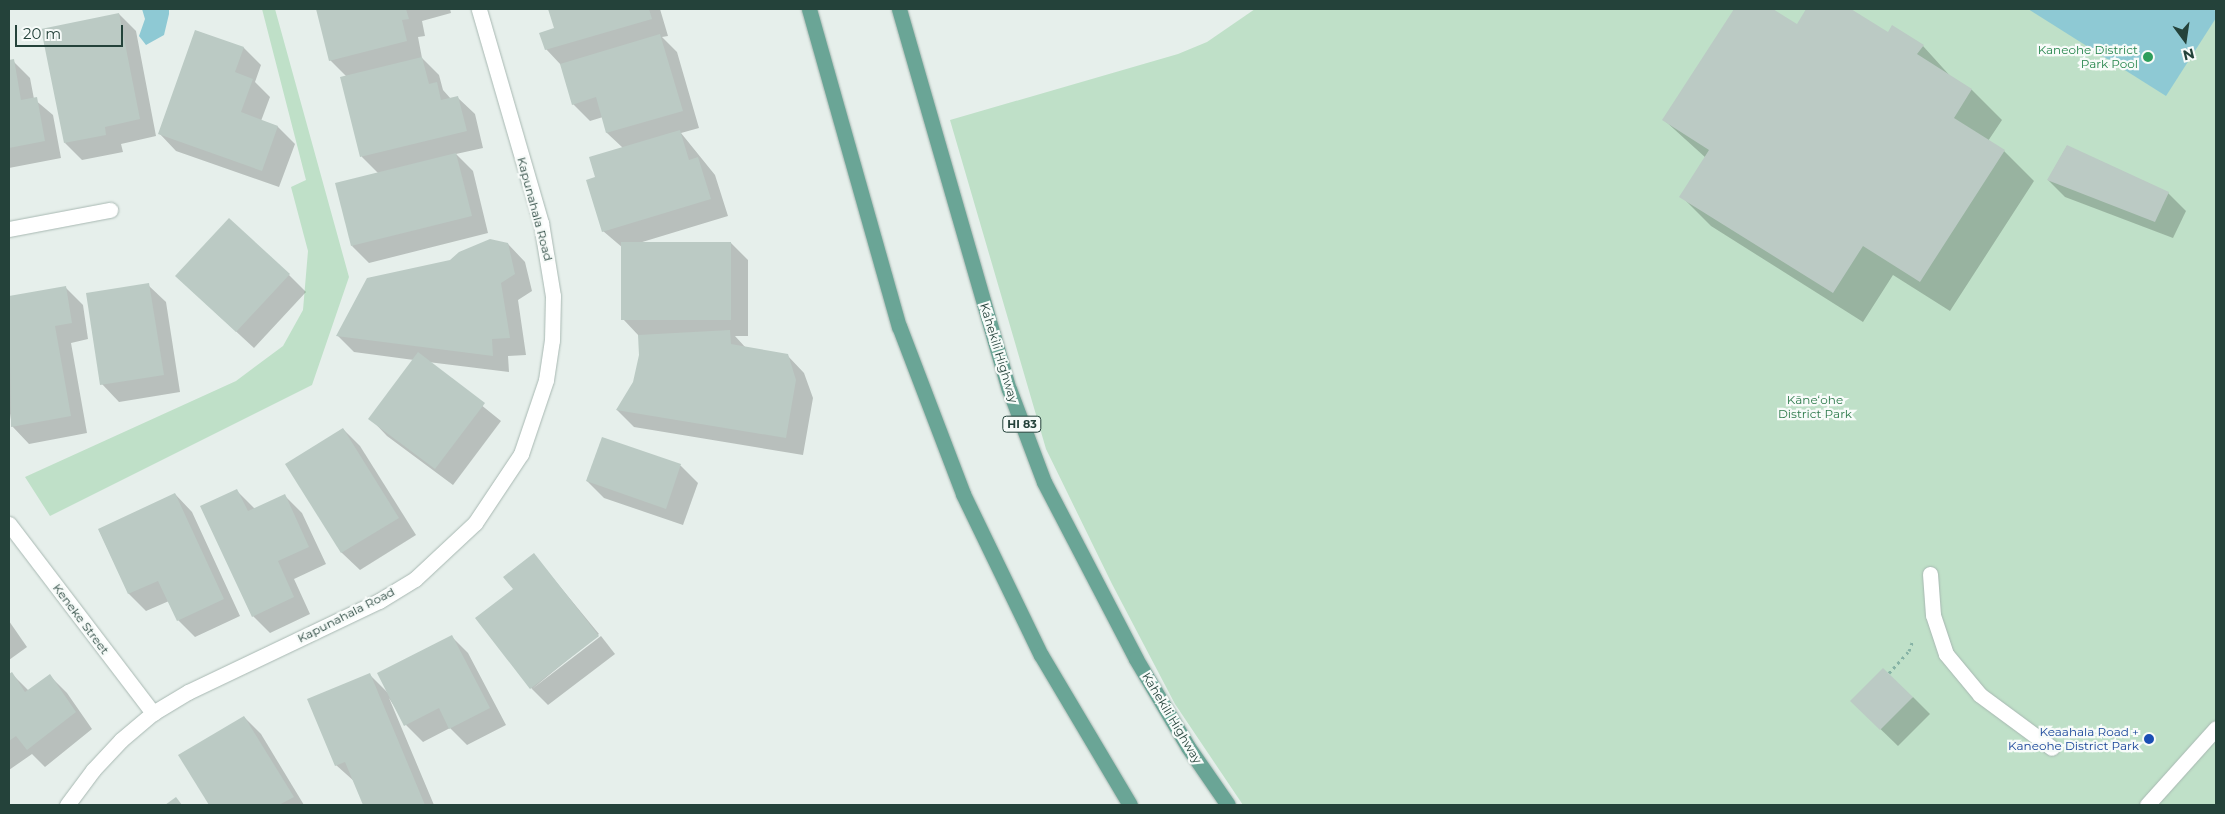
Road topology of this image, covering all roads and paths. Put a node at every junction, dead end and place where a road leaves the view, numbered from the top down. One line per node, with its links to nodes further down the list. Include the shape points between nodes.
1 (478, 9): 10 (street, Kapunahala Road, via 541,223 553,296 552,340 546,380 521,454 475,523 415,579 379,601 188,692)
2 (809, 9): 14 (main road, via 899,326 963,494 1041,655)
3 (899, 9): 15 (main road, Kahekili Highway / HI 83, via 1009,389 1044,482 1136,659 1188,747)
4 (110, 210): 5 (street)
5 (9, 229)
6 (9, 524): 10 (street, Keneke Street)
7 (1930, 574): 8 (street)
8 (1933, 615): 9 (path, via 1918,626 1909,651); 12 (street, via 1946,654 1980,695)
9 (1889, 673)
10 (153, 713): 13 (street, Kapunahala Road, via 121,740)
11 (2216, 728): 16 (street)
12 (2052, 748)
13 (67, 805)
14 (1130, 805)
15 (1228, 805)
16 (2147, 805)

